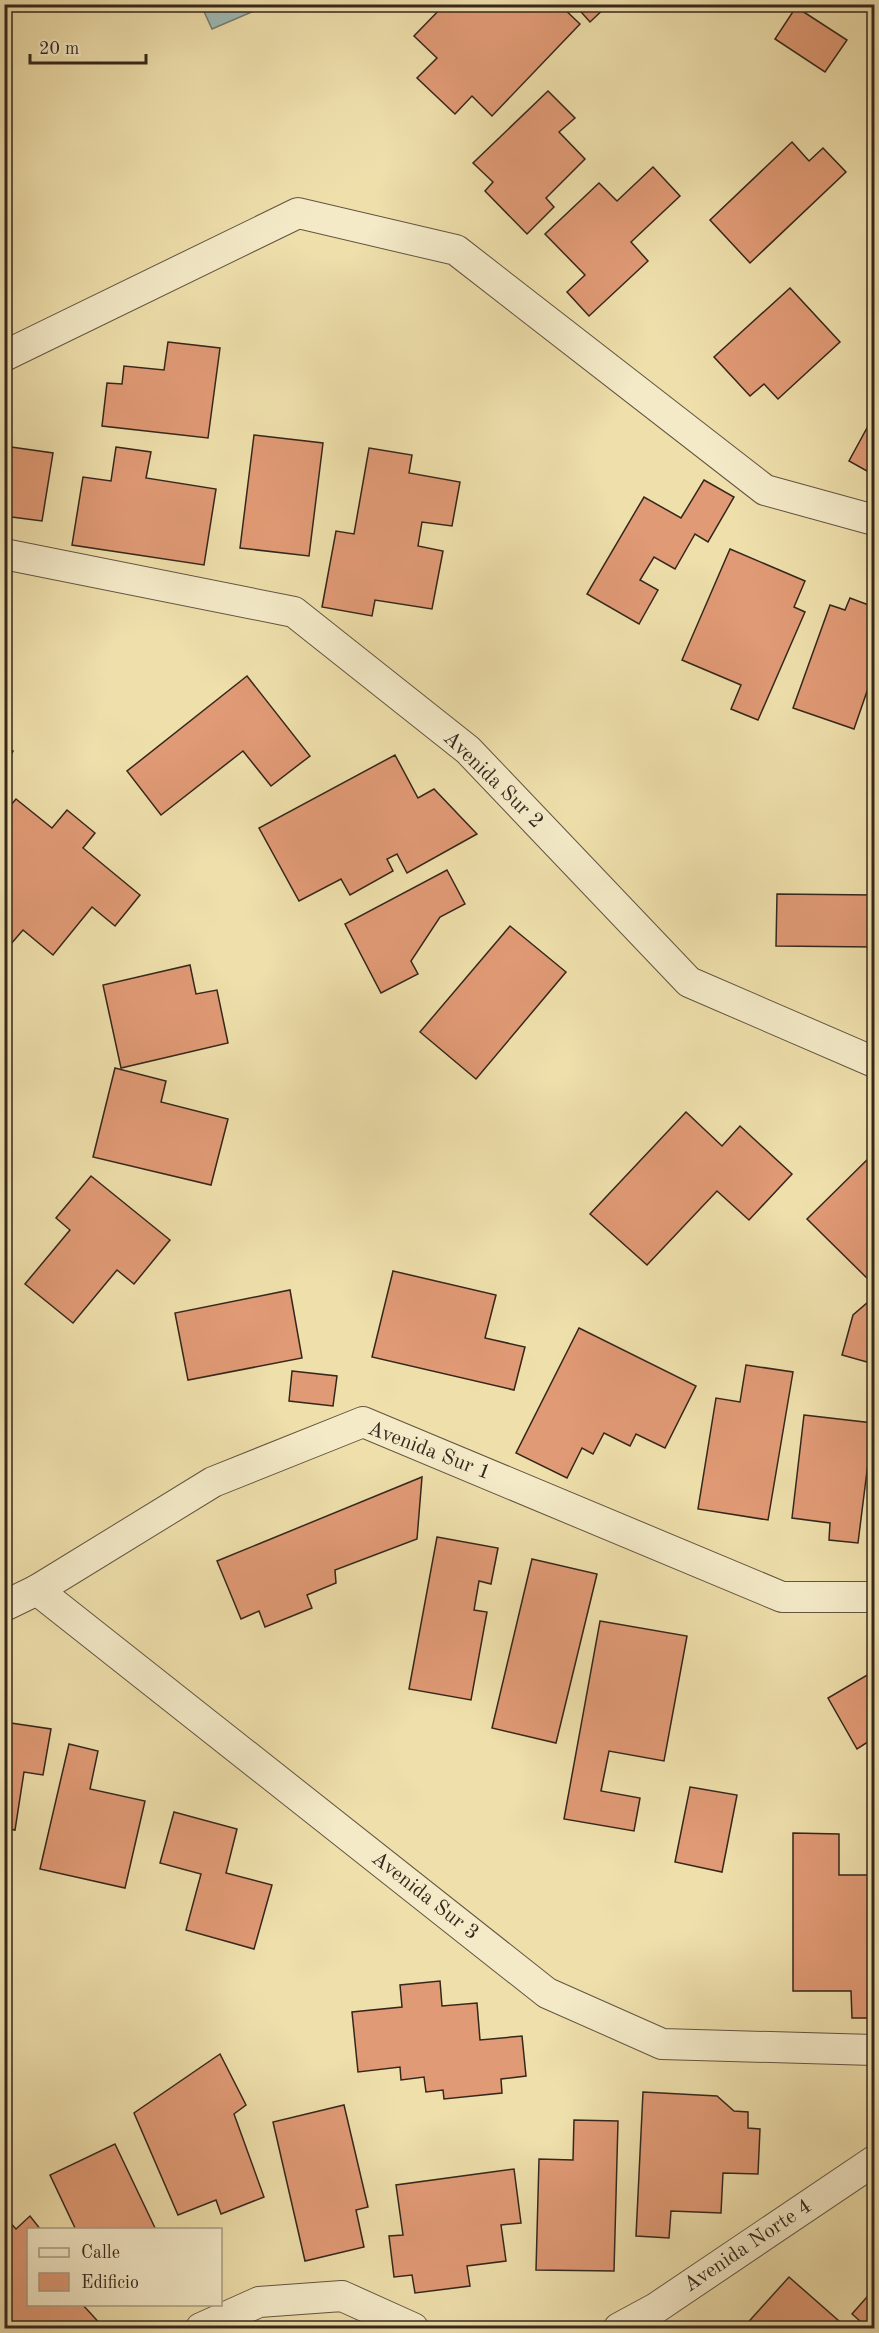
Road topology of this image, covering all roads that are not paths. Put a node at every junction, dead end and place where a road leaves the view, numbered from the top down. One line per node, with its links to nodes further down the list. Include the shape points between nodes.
1 (4, 356): 2 (street, via 298,213 456,250 765,490)
2 (874, 520)
3 (4, 554): 4 (street, Avenida Sur 2, via 294,612 468,750 688,982)
4 (874, 1062)
5 (37, 1590): 6 (street, Avenida Sur 1, via 213,1482 363,1422 782,1597); 7 (street, Avenida Sur 1); 8 (street, Avenida Sur 3, via 547,1993 662,2044)
6 (874, 1597)
7 (4, 1606)
8 (874, 2050)
9 (874, 2161): 12 (street, Avenida Norte 4, via 656,2308)
10 (201, 2328): 11 (street, via 259,2302 342,2296)
11 (413, 2328)
12 (619, 2328)

